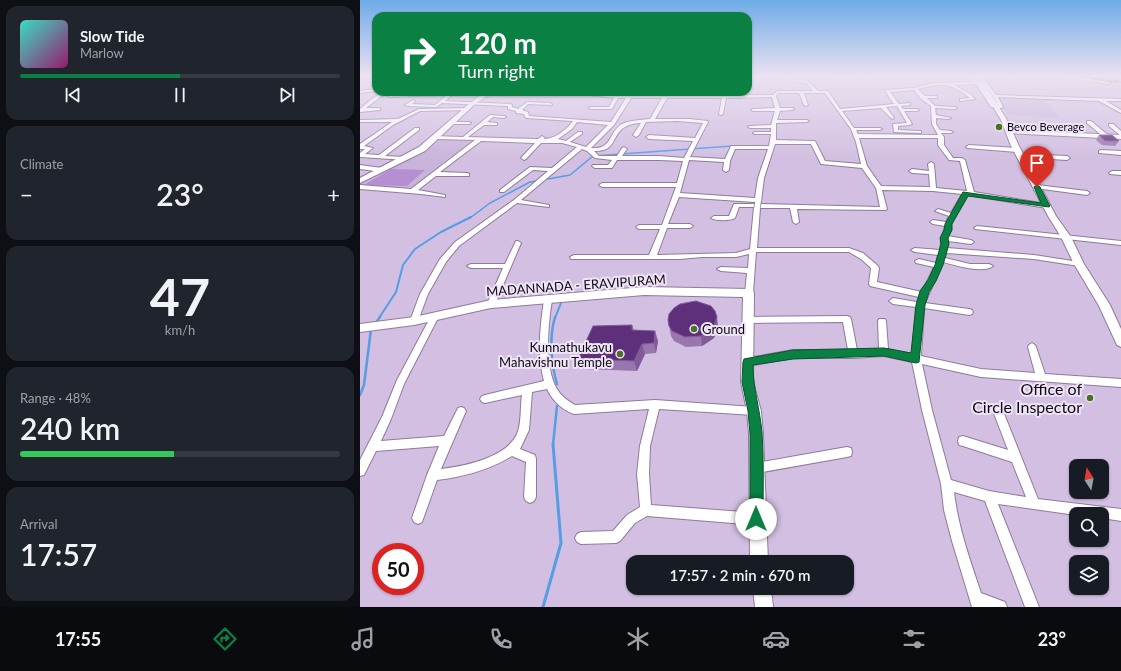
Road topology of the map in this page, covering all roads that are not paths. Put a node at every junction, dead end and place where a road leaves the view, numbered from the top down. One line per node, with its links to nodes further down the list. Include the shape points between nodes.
1 (408, 104): 2 (street)
2 (438, 104)
3 (464, 104): 18 (street)
4 (527, 104): 34 (street)
5 (550, 104): 23 (street)
6 (612, 104): 24 (street, via 610,108)
7 (625, 104): 55 (street)
8 (659, 104): 45 (street)
9 (723, 104): 37 (street)
10 (777, 104): 27 (street)
11 (835, 104): 31 (street)
12 (869, 104): 31 (street)
13 (873, 104): 21 (street)
14 (905, 104): 19 (street)
15 (995, 104): 25 (main road)
16 (1000, 104): 25 (street, via 1001,107)
17 (1109, 104): 35 (street)
18 (471, 105): 34 (street, via 510,105 510,108); 43 (street, via 423,109); 50 (main road)
19 (898, 105): 21 (street); 32 (street)
20 (932, 105): 22 (street); 38 (street)
21 (882, 106): 41 (street)
22 (954, 107)
23 (546, 108)
24 (590, 108)
25 (997, 108): 66 (main road)
26 (378, 109): 29 (street)
27 (778, 109): 28 (street); 30 (street); 56 (street)
28 (792, 109)
29 (360, 110)
30 (753, 110)
31 (839, 110): 60 (street)
32 (901, 110): 33 (street); 64 (street, via 910,124 895,125 896,130)
33 (917, 110)
34 (518, 112): 40 (street, via 526,113 527,117)
35 (1121, 112)
36 (542, 113): 40 (street)
37 (721, 114)
38 (934, 116): 42 (street); 63 (street)
39 (504, 117): 52 (street, via 492,116)
40 (538, 118): 44 (street)
41 (892, 118)
42 (949, 118)
43 (398, 120): 48 (street); 84 (street)
44 (576, 120): 53 (street); 81 (street, via 570,128)
45 (652, 120): 46 (street); 80 (street, via 706,122)
46 (644, 121): 70 (street); 86 (street, via 623,125 612,142 604,148 596,151)
47 (807, 121): 56 (street)
48 (360, 122)
49 (1089, 122): 72 (street)
50 (452, 123): 51 (street); 73 (main road)
51 (469, 123)
52 (483, 123): 54 (street); 74 (street)
53 (601, 123): 55 (street); 59 (street)
54 (495, 124)
55 (612, 124): 86 (street)
56 (774, 124): 58 (street); 69 (street)
57 (1111, 125): 77 (street)
58 (750, 127)
59 (596, 128)
60 (854, 129): 61 (street); 71 (street)
61 (880, 129)
62 (404, 131): 92 (street, via 415,130)
63 (937, 131): 65 (street); 76 (street)
64 (919, 132)
65 (951, 132)
66 (1010, 132): 72 (street); 89 (main road)
67 (580, 133): 82 (street)
68 (755, 133): 69 (street)
69 (773, 133): 83 (street)
70 (636, 134)
71 (857, 136): 76 (street); 101 (street)
72 (1107, 136): 77 (street)
73 (436, 137): 74 (street); 95 (main road)
74 (465, 137): 78 (street)
75 (649, 137): 80 (street)
76 (941, 137): 121 (street, via 941,145 952,159 962,160)
77 (1121, 137)
78 (480, 138): 79 (street); 110 (street)
79 (542, 139): 81 (street); 93 (street)
80 (696, 140): 97 (street)
81 (552, 141): 82 (street)
82 (567, 142): 86 (street)
83 (772, 145): 98 (street, via 733,147); 101 (street, via 813,142 823,163); 126 (street, via 761,178)
84 (360, 146): 91 (street, via 370,148)
85 (969, 147): 89 (street)
86 (586, 148): 96 (street, via 596,157); 104 (street)
87 (624, 150): 96 (street)
88 (1101, 152): 90 (street)
89 (1020, 153): 94 (street); 116 (main road)
90 (1121, 153)
91 (360, 155): 92 (street)
92 (381, 156): 95 (street)
93 (524, 158)
94 (1067, 158)
95 (405, 159): 103 (main road)
96 (617, 159): 97 (street); 100 (street, via 610,167)
97 (686, 159): 98 (street); 114 (street)
98 (727, 161): 105 (street)
99 (932, 164): 107 (street)
100 (594, 166)
101 (864, 166): 117 (street)
102 (360, 167): 103 (street)
103 (382, 170): 112 (main road)
104 (554, 170): 120 (street, via 532,168); 125 (street)
105 (726, 170)
106 (912, 171): 107 (street)
107 (931, 173): 118 (street)
108 (1112, 173): 109 (street)
109 (1121, 173)
110 (434, 174): 111 (street); 119 (street)
111 (467, 175)
112 (360, 181)
113 (602, 185): 114 (street)
114 (679, 186): 124 (street)
115 (360, 187): 119 (street)
116 (1037, 187): 122 (street); 129 (main road)
117 (879, 188): 118 (street); 128 (street, via 884,209)
118 (933, 190): 121 (street)
119 (413, 191): 123 (street)
120 (502, 191)
121 (969, 193): 129 (street); 131 (street)
122 (1087, 193)
123 (443, 196)
124 (677, 196): 126 (street); 138 (street)
125 (516, 201): 127 (street); 166 (street, via 467,236 443,261 424,294)
126 (758, 204): 144 (street)
127 (547, 206)
128 (793, 206): 132 (street, via 736,205 732,218); 133 (street)
129 (1046, 206): 140 (main road)
130 (938, 211): 131 (street)
131 (953, 215): 135 (street)
132 (714, 218)
133 (796, 222)
134 (933, 222): 135 (street)
135 (948, 224): 141 (street)
136 (690, 226): 138 (street)
137 (639, 227): 138 (street)
138 (663, 227): 148 (street)
139 (976, 228): 140 (street)
140 (1066, 237): 143 (street); 150 (main road)
141 (944, 238): 146 (street); 146 (street, via 972,246)
142 (518, 243): 152 (street)
143 (1121, 243)
144 (754, 250): 148 (street, via 736,255); 155 (street); 157 (street, via 849,250 856,252 875,268 873,284)
145 (915, 250): 146 (street)
146 (942, 255): 149 (street); 150 (street, via 956,252 1034,257); 153 (street, via 970,266); 157 (street)
147 (574, 257): 148 (street)
148 (652, 257)
149 (919, 262)
150 (1079, 264): 167 (main road)
151 (472, 266): 152 (street)
152 (508, 266): 160 (street)
153 (989, 266)
154 (721, 269): 155 (street)
155 (751, 270): 156 (street)
156 (749, 293): 158 (main road, MADANNADA - ERAVIPURAM, via 644,291); 164 (main road)
157 (924, 295): 161 (street)
158 (548, 300): 160 (main road, MADANNADA - ERAVIPURAM); 177 (street, via 544,331)
159 (893, 301): 161 (street)
160 (491, 304): 163 (main road, MADANNADA - ERAVIPURAM)
161 (920, 305): 162 (street); 173 (street)
162 (969, 312)
163 (434, 318): 166 (main road, MADANNADA - ERAVIPURAM); 186 (street, via 400,383)
164 (749, 320): 172 (street, via 847,319); 174 (main road)
165 (882, 321): 171 (street)
166 (414, 322): 168 (main road, MADANNADA - ERAVIPURAM)
167 (1117, 326): 169 (main road)
168 (361, 328)
169 (1121, 342)
170 (1032, 347): 175 (street)
171 (884, 352): 172 (street); 173 (street)
172 (853, 354): 174 (street, via 793,354)
173 (916, 359): 175 (street, via 981,373); 193 (street)
174 (748, 362): 182 (main road, via 747,382)
175 (1041, 378): 176 (street)
176 (1121, 383)
177 (550, 384): 178 (street); 180 (street, via 560,400 574,410)
178 (528, 389): 179 (street); 187 (street, via 522,435)
179 (486, 399)
180 (655, 404): 182 (street); 197 (street, via 645,446)
181 (461, 411): 184 (street)
182 (754, 411): 190 (main road)
183 (998, 411): 189 (street)
184 (447, 441): 186 (street); 192 (street)
185 (963, 441): 189 (street)
186 (374, 446): 191 (street)
187 (511, 450): 192 (street, via 487,464); 194 (street, via 531,459)
188 (847, 452): 190 (street)
189 (1016, 458): 196 (street)
190 (757, 468): 200 (main road)
191 (360, 471)
192 (433, 475): 199 (street)
193 (948, 484): 195 (street); 204 (street, via 950,510)
194 (530, 497)
195 (989, 497): 196 (street); 207 (street)
196 (1034, 504): 198 (street)
197 (646, 510): 200 (street); 201 (street, via 631,519 616,536)
198 (1121, 515)
199 (418, 518)
200 (756, 519): 202 (main road)
201 (581, 538)
202 (759, 555)
203 (763, 595): 205 (main road)
204 (978, 603): 206 (street)
205 (764, 607)
206 (1000, 607)
207 (1032, 607)

